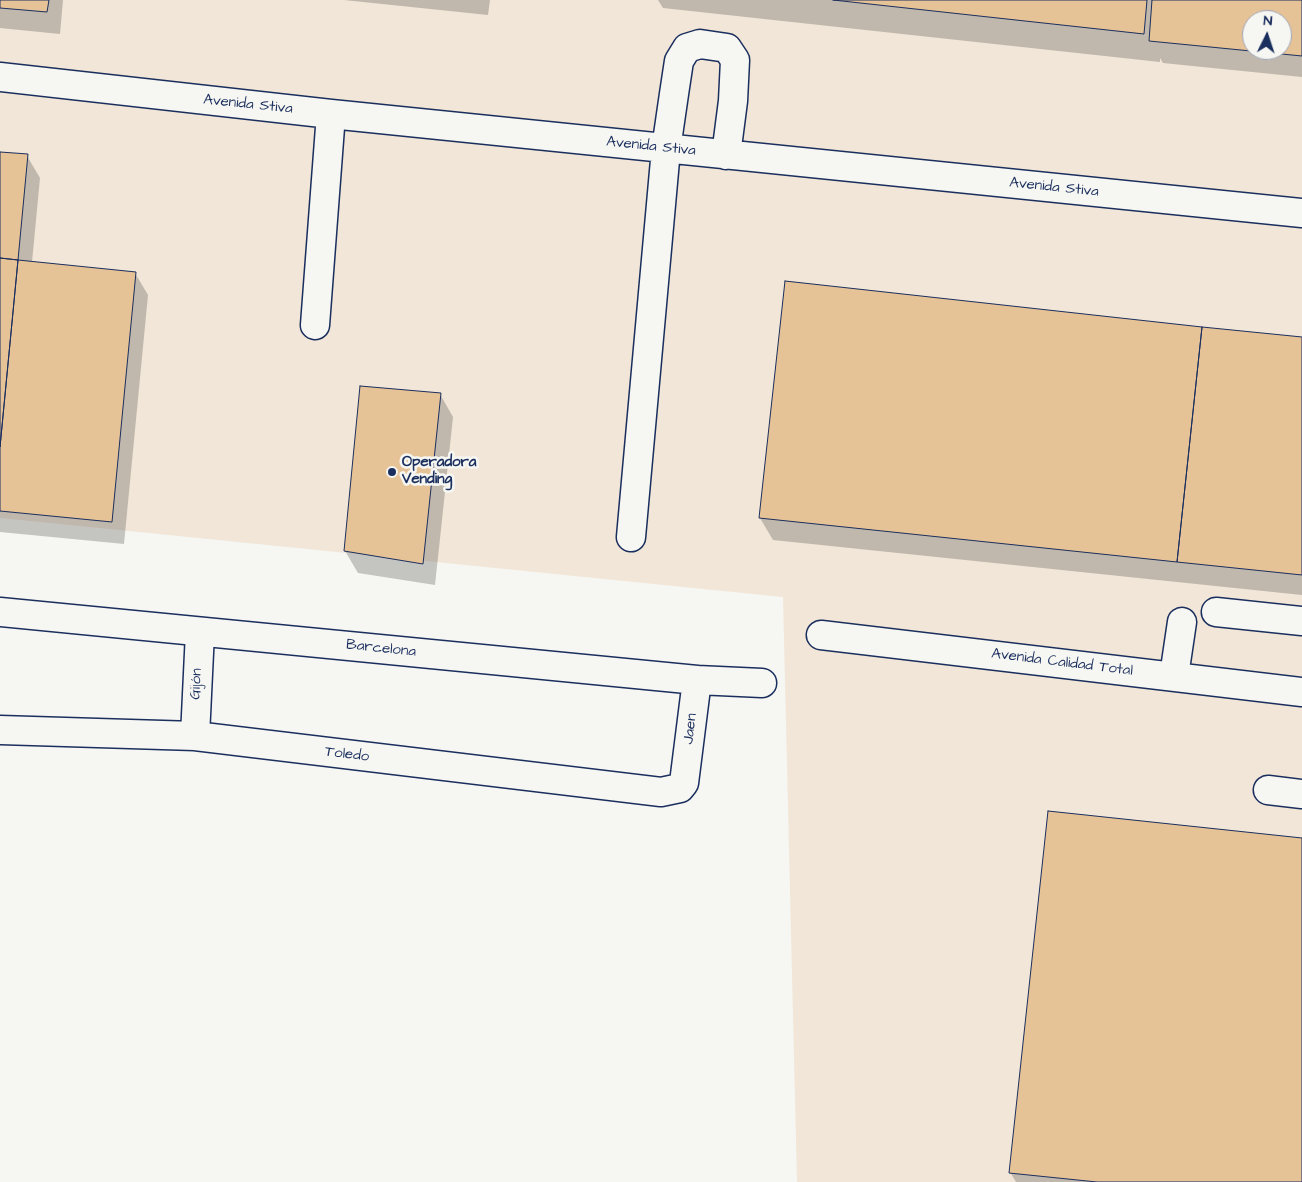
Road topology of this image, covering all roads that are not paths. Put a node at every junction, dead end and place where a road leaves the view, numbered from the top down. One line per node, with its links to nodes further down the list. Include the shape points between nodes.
1 (0, 77): 2 (street, Avenida Stiva)
2 (331, 114): 3 (street, Avenida Stiva); 6 (street)
3 (666, 149): 4 (street, Avenida Stiva); 4 (street, via 680,61 687,48 700,44 727,48 735,60); 7 (street)
4 (726, 155): 5 (street, Avenida Stiva)
5 (1302, 213)
6 (314, 325)
7 (631, 537)
8 (0, 612): 12 (street, Barcelona)
9 (1216, 612): 10 (street)
10 (1302, 621)
11 (1182, 622): 14 (street)
12 (200, 632): 15 (street, Barcelona); 19 (street, Gijón)
13 (821, 635): 14 (street, Avenida Calidad Total)
14 (1174, 676): 17 (street, Avenida Calidad Total)
15 (697, 680): 16 (street, Barcelona); 20 (street, Jaen)
16 (762, 683)
17 (1302, 692)
18 (0, 730): 19 (street, Toledo)
19 (195, 736): 20 (street, Toledo, via 661,792 680,788)
20 (686, 777)
21 (1268, 790): 22 (street)
22 (1302, 794)

